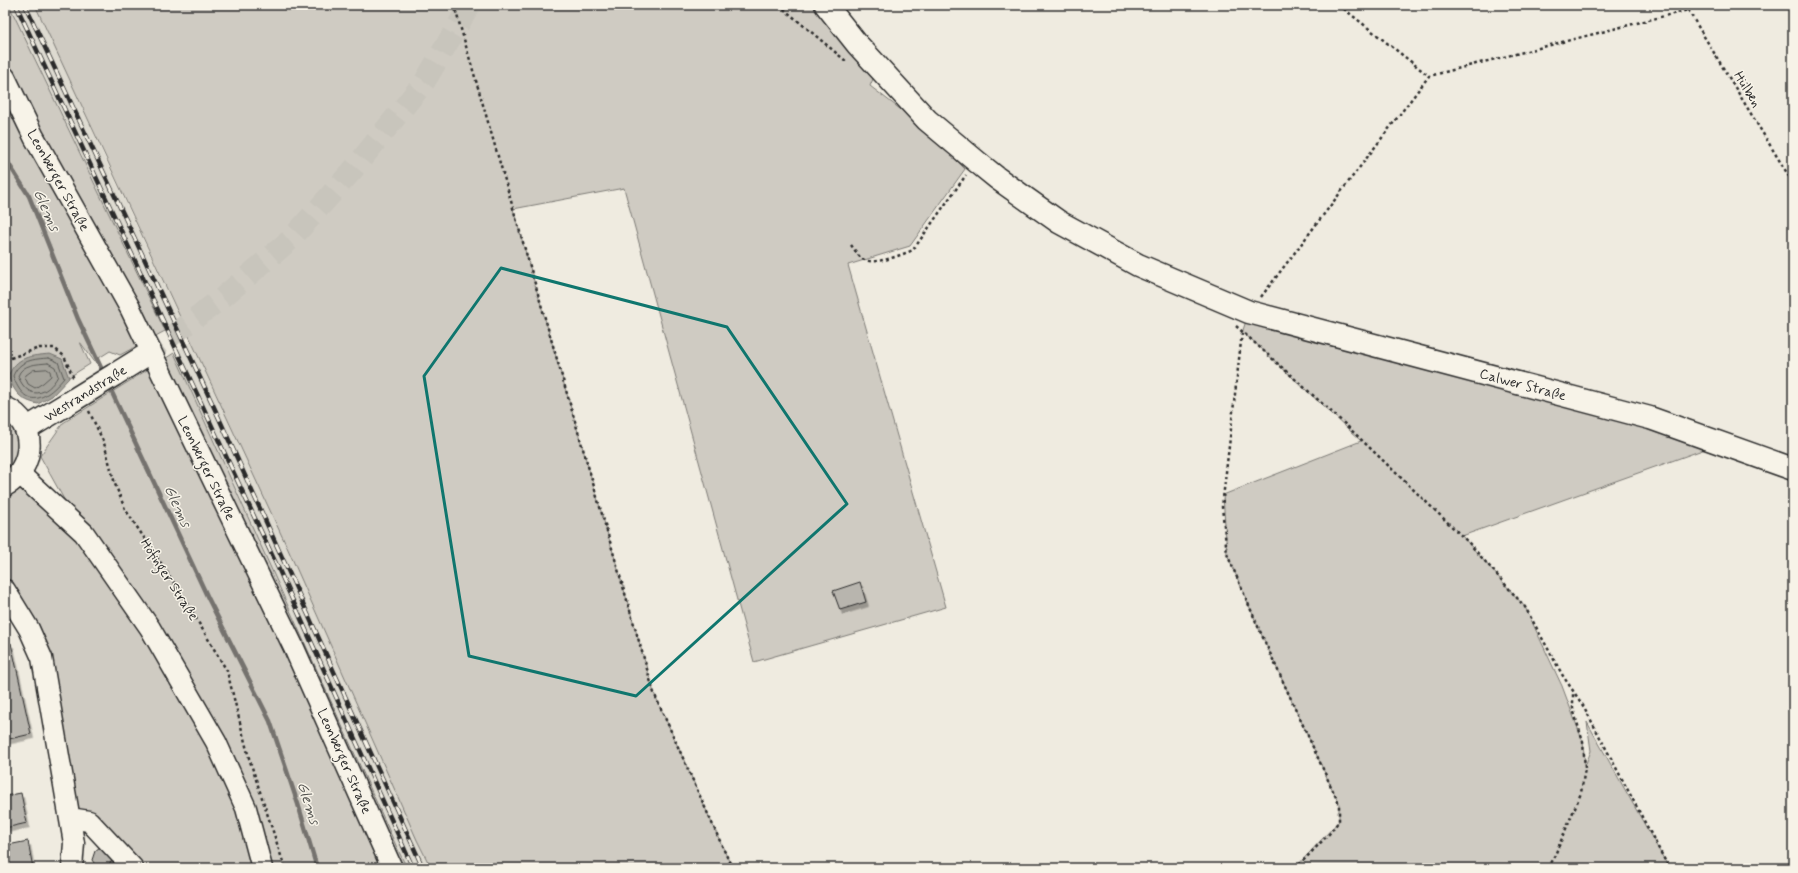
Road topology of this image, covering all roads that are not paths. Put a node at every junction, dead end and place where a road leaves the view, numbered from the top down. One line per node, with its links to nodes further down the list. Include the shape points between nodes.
1 (826, 5): 6 (main road, Calwer Straße, via 857,44 927,120 997,178 1059,222 1131,261 1249,312 1650,418)
2 (5, 77): 13 (street, Leonberger Straße, via 34,137 130,308 294,648)
3 (144, 357): 5 (main road, Westrandstraße, bridge)
4 (5, 408): 5 (main road, via 18,417)
5 (26, 429): 7 (main road, via 29,452 26,464)
6 (1793, 469)
7 (12, 479): 12 (street, via 84,533 150,628 216,742 246,808)
8 (5, 590): 9 (street, via 29,629 42,658)
9 (70, 818): 10 (street, via 74,843); 11 (street, via 89,821)
10 (72, 868)
11 (133, 868)
12 (262, 868)
13 (392, 868)

